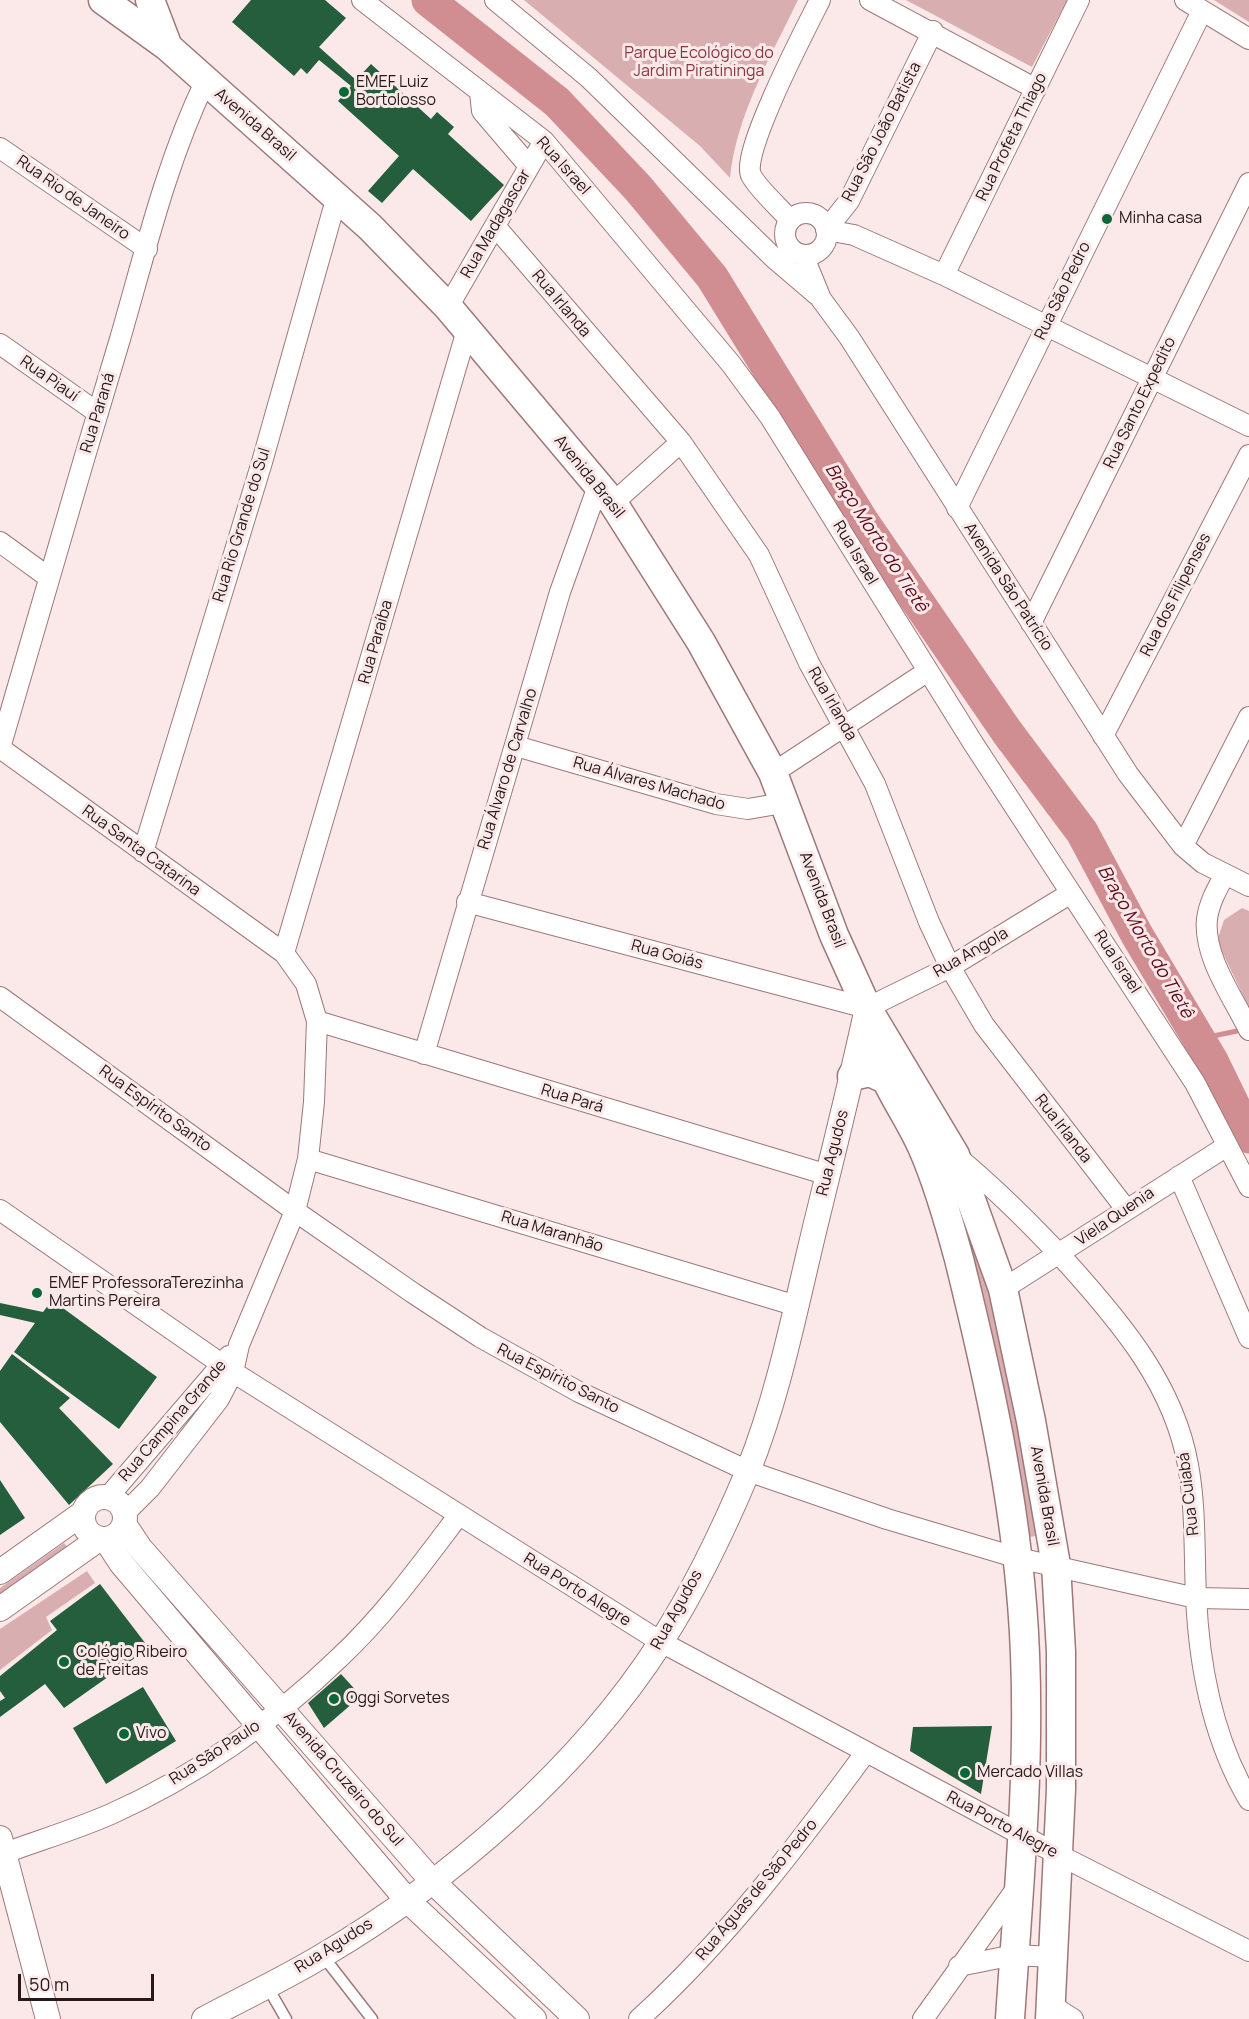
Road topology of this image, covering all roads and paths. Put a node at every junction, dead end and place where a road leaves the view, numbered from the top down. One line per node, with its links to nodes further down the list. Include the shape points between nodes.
1 (103, 0): 12 (main road, Avenida Brasil)
2 (150, 0): 12 (main road, Avenida Brasil)
3 (362, 0): 15 (street, Rua Israel)
4 (495, 0): 27 (street, via 589,78 776,260)
5 (820, 0): 21 (street, via 749,158 750,174)
6 (870, 0): 10 (street)
7 (1080, 0): 14 (street, Rua Profeta Thiago)
8 (1185, 0): 9 (street)
9 (1202, 11): 11 (street); 29 (street, Rua São Pedro)
10 (933, 31): 14 (street); 23 (street, Rua São João Batista, via 849,201)
11 (1249, 39)
12 (168, 47): 13 (main road, Avenida Brasil)
13 (206, 82): 20 (main road, Avenida Brasil); 24 (street, Rua Paraná, via 191,114)
14 (1036, 88): 26 (street, Rua Profeta Thiago)
15 (480, 92): 16 (street, Rua Israel); 18 (street, via 482,111)
16 (544, 141): 18 (street, Rua Madagascar); 42 (street, Rua Israel, via 738,373 818,492)
17 (0, 148): 24 (street, Rua Rio de Janeiro)
18 (530, 166): 22 (street, Rua Madagascar)
19 (1249, 183): 32 (street, Rua Santo Expedito)
20 (337, 196): 28 (main road, Avenida Brasil); 51 (street, Rua Rio Grande do Sul, via 262,462)
21 (790, 220): 23 (street, via 800,214 814,215); 25 (street, via 785,229 787,243)
22 (495, 226): 28 (street, Rua Madagascar); 35 (street, Rua Irlanda)
23 (826, 230): 25 (street, via 821,249); 26 (street, via 854,235)
24 (147, 249): 33 (street, Rua Paraná)
25 (803, 255): 27 (street, Avenida São Patrício)
26 (944, 275): 29 (street)
27 (821, 298): 38 (street, Avenida São Patrício)
28 (448, 307): 30 (main road, Avenida Brasil)
29 (1046, 325): 32 (street); 38 (street, Rua São Pedro)
30 (467, 330): 37 (main road, Avenida Brasil); 56 (street, Rua Paraíba)
31 (0, 344): 33 (street, Rua Piauí)
32 (1152, 378): 34 (street); 41 (street, Rua Santo Expedito)
33 (98, 414): 40 (street, Rua Paraná)
34 (1249, 426)
35 (681, 442): 37 (street); 44 (street, Rua Irlanda, via 759,555 809,663)
36 (1249, 455): 45 (street, Rua dos Filipenses)
37 (606, 495): 46 (street, Rua Álvaro de Carvalho, via 560,592); 48 (main road, Avenida Brasil, via 702,642)
38 (957, 508): 41 (street, Avenida São Patrício)
39 (0, 542): 40 (street)
40 (48, 577): 47 (street, Rua Paraná)
41 (1031, 623): 45 (street, Avenida São Patrício)
42 (928, 671): 44 (street); 54 (street, Rua Israel)
43 (1249, 717): 50 (street)
44 (844, 724): 48 (street); 57 (street, Rua Irlanda, via 875,784 928,922)
45 (1103, 736): 50 (street, Avenida São Patrício)
46 (516, 746): 49 (street, Rua Álvares Machado, via 716,804 748,809); 55 (street, Rua Álvaro de Carvalho)
47 (0, 748): 51 (street, Rua Santa Catarina)
48 (773, 773): 49 (main road, Avenida Brasil)
49 (783, 803): 59 (main road, Avenida Brasil)
50 (1183, 846): 52 (street, Avenida São Patrício)
51 (143, 852): 56 (street, Rua Santa Catarina)
52 (1224, 876): 53 (street, Avenida São Patrício); 61 (street, via 1207,919 1208,945)
53 (1249, 886)
54 (1071, 892): 57 (street, Rua Angola); 65 (street, Rua Israel, via 1195,1083)
55 (467, 902): 59 (street, Rua Goiás); 62 (street, Rua Álvaro de Carvalho)
56 (284, 953): 60 (street, Rua Campina Grande, via 306,984)
57 (950, 967): 59 (street, Rua Angola); 71 (street, Rua Irlanda, via 984,1025)
58 (0, 997): 73 (street, Rua Espírito Santo)
59 (867, 1008): 63 (street, Rua Agudos); 64 (main road, Avenida Brasil, via 877,1058); 66 (main road, Avenida Brasil)
60 (317, 1021): 62 (street, Rua Pará); 67 (street, Rua Campina Grande)
61 (1249, 1030)
62 (424, 1054): 68 (street, Rua Pará)
63 (852, 1076): 64 (main road, via 870,1072); 68 (street, Rua Agudos)
64 (887, 1080): 84 (main road, Avenida Brasil, via 923,1149 958,1256 997,1427)
65 (1227, 1146): 69 (street, Viela Quenia); 70 (street, Rua Israel)
66 (955, 1155): 74 (street, Rua Cuiabá, via 1006,1199); 75 (main road, Avenida Brasil)
67 (308, 1159): 73 (street, Rua Campina Grande); 76 (street, Rua Maranhão)
68 (828, 1175): 76 (street, Rua Agudos)
69 (1179, 1176): 71 (street, Viela Quenia); 77 (street)
70 (1249, 1187)
71 (1126, 1209): 74 (street, Viela Quenia)
72 (0, 1210): 78 (street, Rua Porto Alegre)
73 (295, 1211): 78 (street, Rua Campina Grande); 79 (street, Rua Espírito Santo, via 412,1293 524,1363)
74 (1059, 1255): 75 (street, Viela Quenia); 87 (street, Rua Cuiabá, via 1119,1321 1156,1377 1170,1407 1188,1464)
75 (1003, 1289): 85 (main road, Avenida Brasil)
76 (797, 1306): 79 (street, Rua Agudos)
77 (1249, 1338)
78 (227, 1368): 80 (street, Rua Campina Grande, via 219,1399 150,1488); 82 (street, Rua Porto Alegre)
79 (748, 1471): 84 (street, Rua Espírito Santo, via 887,1519); 90 (street, Rua Agudos)
80 (119, 1512): 81 (street, via 90,1502); 83 (street, via 117,1535); 91 (street, Avenida Cruzeiro do Sul, via 140,1548)
81 (83, 1513): 83 (street, via 87,1532); 86 (street)
82 (458, 1516): 90 (street, Rua Porto Alegre); 91 (street, Rua São Paulo, via 371,1624 339,1658)
83 (102, 1539): 89 (street); 92 (street, Avenida Cruzeiro do Sul)
84 (1018, 1558): 85 (street, Rua Espírito Santo); 95 (main road, Avenida Brasil, via 1025,1653)
85 (1056, 1565): 87 (street, Rua Espírito Santo); 97 (main road, Avenida Brasil, via 1061,1652)
86 (0, 1572)
87 (1196, 1598): 88 (street, Rua Espírito Santo); 94 (street, Rua Cuiabá, via 1202,1666 1214,1716 1231,1766)
88 (1249, 1599)
89 (0, 1609)
90 (661, 1642): 93 (street, Rua Porto Alegre); 98 (street, Rua Agudos, via 563,1766)
91 (281, 1708): 92 (street, Rua São Paulo); 98 (street, Avenida Cruzeiro do Sul)
92 (259, 1725): 96 (street, Rua São Paulo, via 141,1799 110,1814); 100 (street, Avenida Cruzeiro do Sul)
93 (866, 1752): 95 (street, Rua Porto Alegre); 114 (street, Rua Águas de São Pedro, via 756,1896 688,1972)
94 (1249, 1800)
95 (1023, 1836): 97 (street, Rua Porto Alegre); 99 (main road, Avenida Brasil)
96 (2, 1846): 108 (street)
97 (1059, 1855): 101 (street, Rua Porto Alegre); 104 (main road, Avenida Brasil)
98 (433, 1881): 100 (street, Rua Agudos); 113 (street, Avenida Cruzeiro do Sul)
99 (1020, 1884): 102 (main road, Avenida Brasil); 105 (street)
100 (407, 1900): 103 (street, Rua Agudos); 112 (street, Avenida Cruzeiro do Sul)
101 (1249, 1951)
102 (1014, 1955): 104 (street); 105 (street); 116 (main road, Avenida Brasil)
103 (323, 1956): 106 (street, Rua Agudos); 111 (lane)
104 (1053, 1957): 107 (main road, Avenida Brasil)
105 (959, 1966): 115 (street)
106 (267, 1986): 109 (street, Rua Agudos); 110 (lane)
107 (1058, 2014)
108 (48, 2019)
109 (204, 2019)
110 (286, 2019)
111 (372, 2019)
112 (534, 2019)
113 (577, 2019)
114 (639, 2019)
115 (923, 2019)
116 (1010, 2019)

